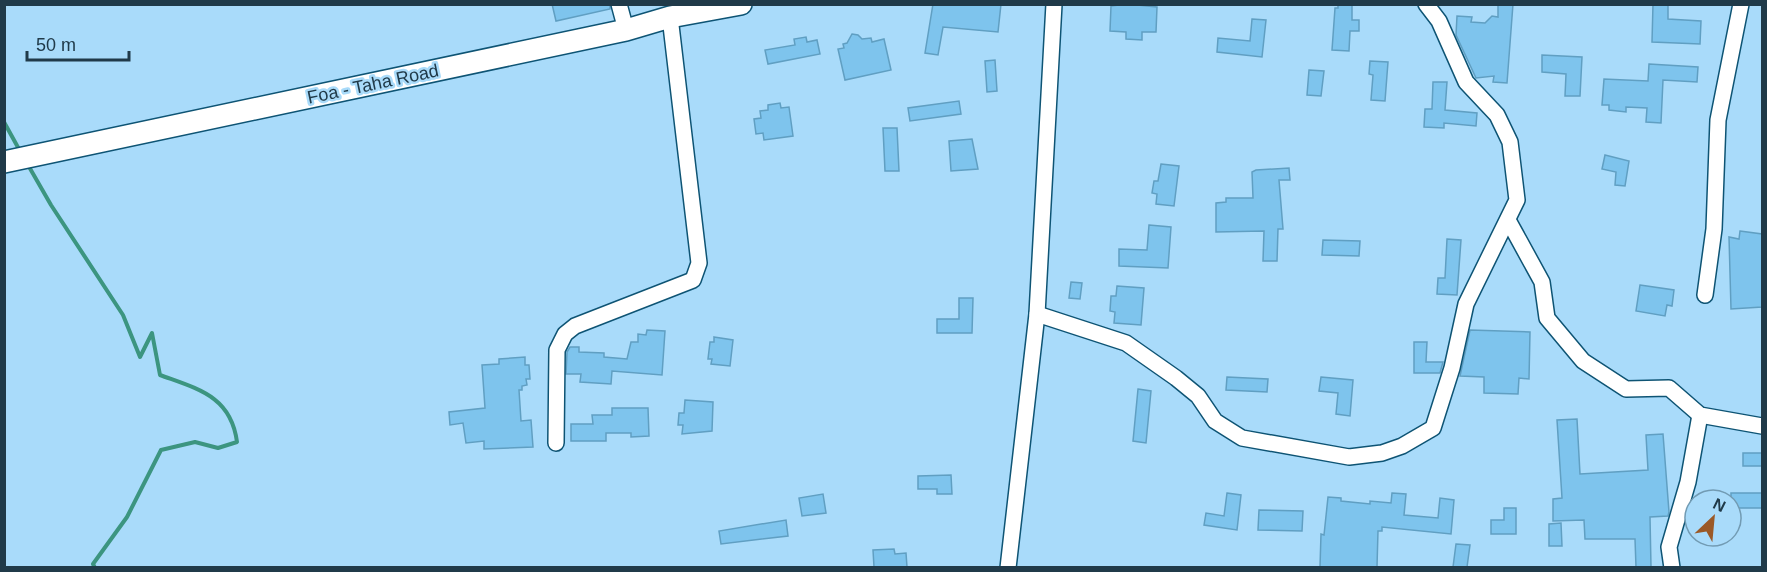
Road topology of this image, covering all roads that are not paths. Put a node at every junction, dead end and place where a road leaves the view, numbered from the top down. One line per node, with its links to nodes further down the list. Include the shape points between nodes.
1 (619, 4): 7 (street)
2 (741, 4): 6 (street, Foa - Taha Road)
3 (1054, 4): 11 (street)
4 (1426, 4): 9 (street, via 1439,21 1466,82 1497,115 1510,142 1517,200)
5 (1741, 4): 10 (street, via 1718,120 1714,229)
6 (670, 17): 7 (street, Foa - Taha Road); 14 (street, via 699,263 693,280 565,333 557,350)
7 (626, 30): 8 (street, Foa - Taha Road)
8 (9, 161)
9 (1508, 220): 11 (street, via 1466,304 1433,428 1382,453 1349,457 1242,438 1215,421 1198,396 1176,378 1126,344); 12 (street, via 1542,282 1547,318 1582,361 1626,388 1669,388)
10 (1706, 295)
11 (1037, 314): 15 (street)
12 (1700, 415): 13 (street); 16 (street, via 1688,482 1669,547)
13 (1762, 426)
14 (556, 443)
15 (1008, 567)
16 (1672, 567)

